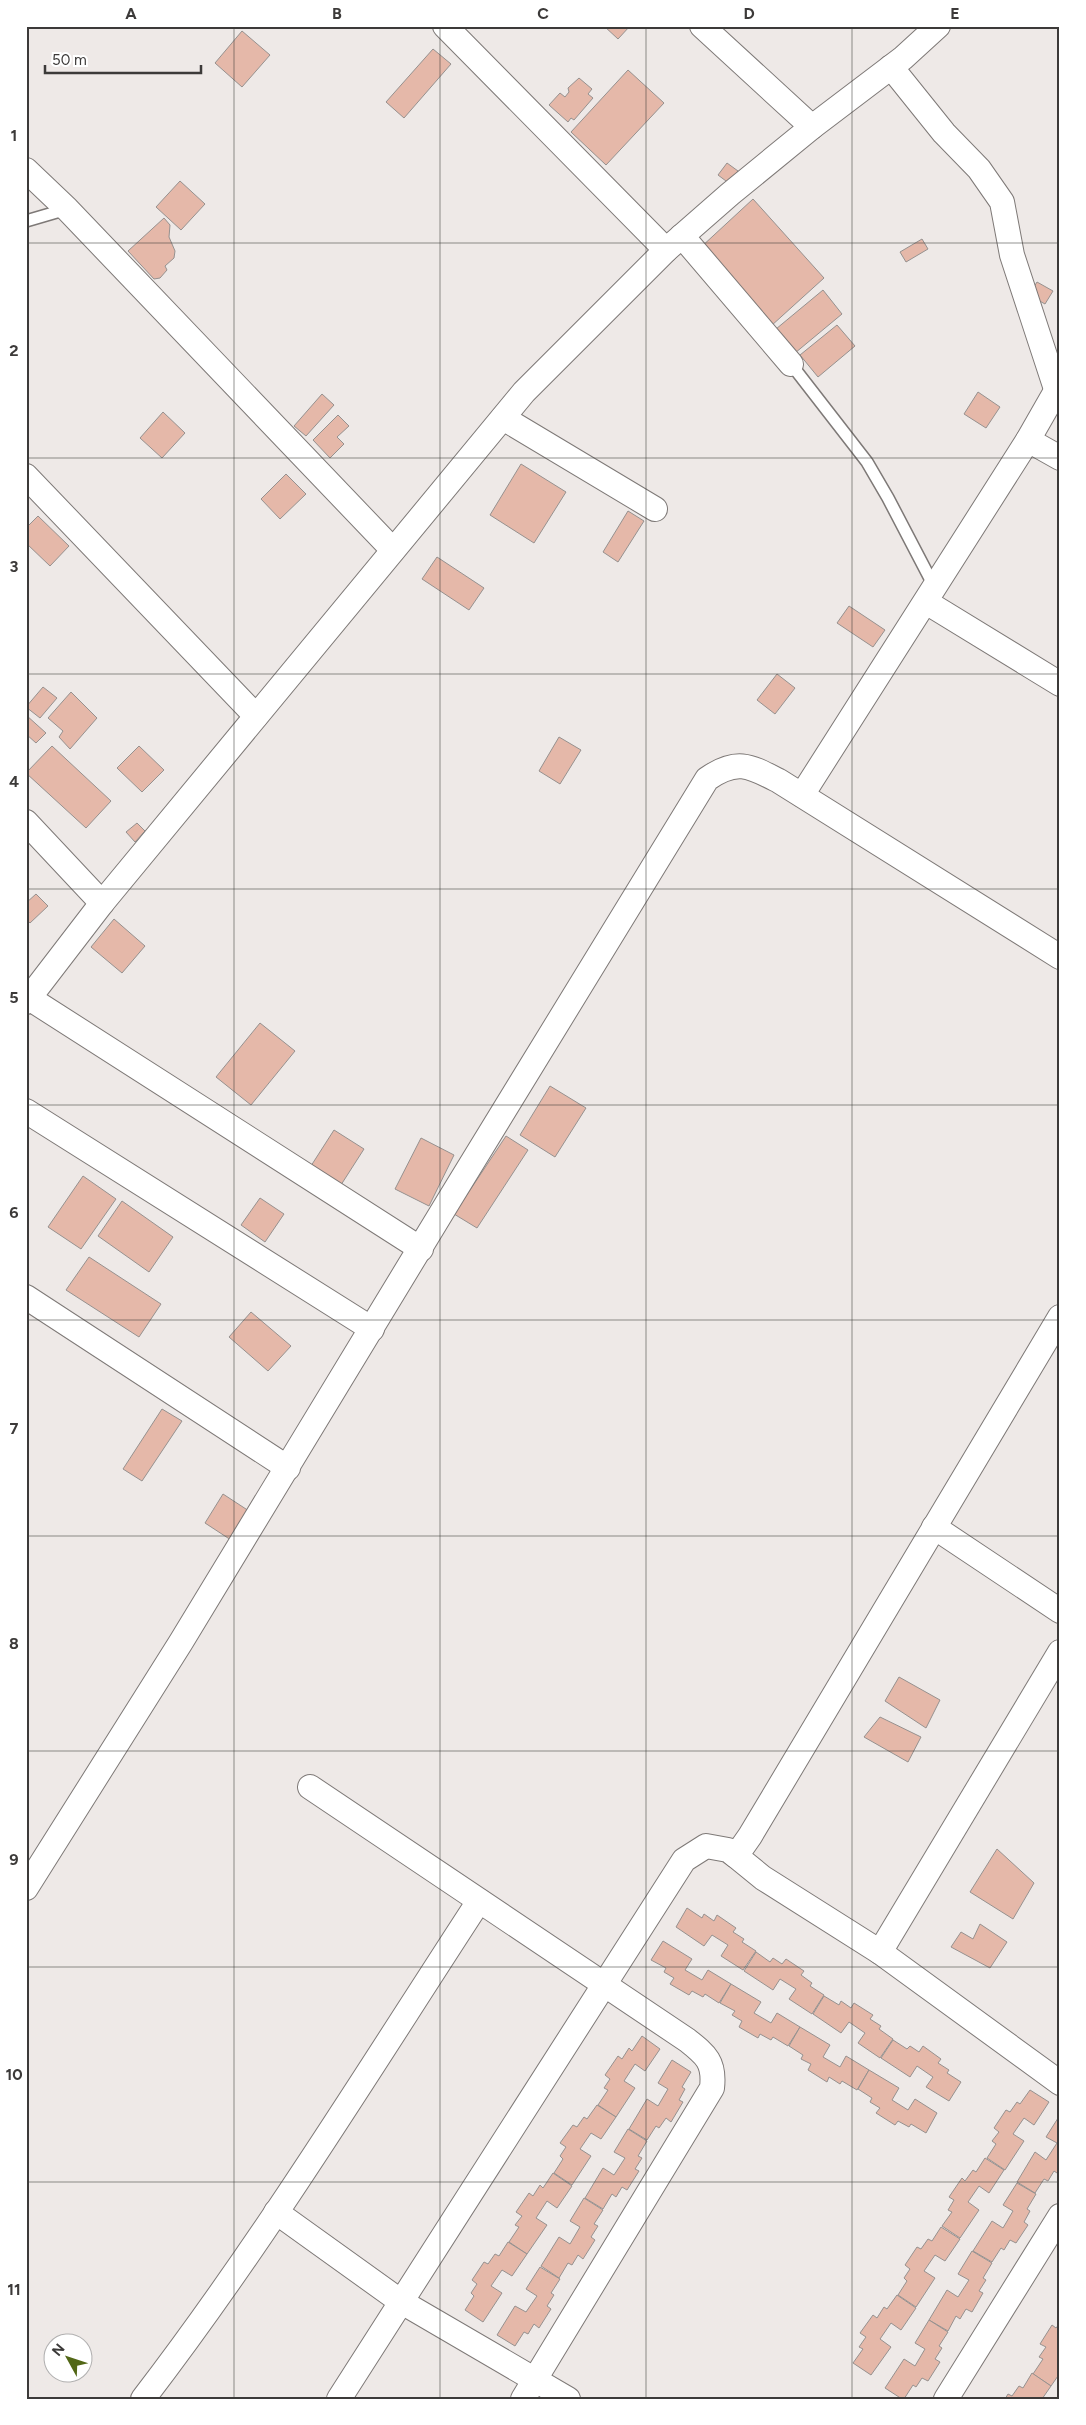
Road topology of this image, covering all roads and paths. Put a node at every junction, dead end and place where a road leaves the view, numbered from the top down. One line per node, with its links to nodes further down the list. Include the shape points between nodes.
1 (446, 26): 9 (street)
2 (702, 26): 5 (street)
3 (925, 30): 4 (street)
4 (891, 67): 5 (street); 11 (street, via 944,133 980,169 1002,202 1012,255)
5 (812, 128): 9 (street)
6 (26, 170): 7 (street)
7 (67, 209): 8 (lane); 17 (street)
8 (26, 221)
9 (674, 243): 10 (street); 12 (street, via 524,392)
10 (791, 364): 18 (lane, via 867,462 888,498)
11 (1058, 386): 13 (street)
12 (503, 418): 16 (street); 17 (street)
13 (1028, 440): 14 (street); 18 (street)
14 (1060, 458)
15 (26, 476): 20 (street)
16 (655, 509)
17 (393, 550): 20 (street)
18 (930, 595): 19 (street); 21 (street)
19 (1060, 684)
20 (256, 716): 23 (street)
21 (802, 795): 24 (street); 27 (street, via 754,768 734,765 708,779)
22 (26, 822): 23 (street)
23 (102, 903): 25 (street)
24 (1060, 956)
25 (28, 1000): 27 (street)
26 (26, 1111): 30 (street)
27 (420, 1248): 30 (street)
28 (26, 1297): 31 (street)
29 (1060, 1317): 32 (street)
30 (372, 1329): 31 (street)
31 (288, 1468): 37 (street)
32 (934, 1527): 33 (street); 36 (street)
33 (1060, 1611)
34 (1060, 1652): 39 (street)
35 (310, 1787): 38 (street)
36 (736, 1856): 39 (street, via 763,1878); 40 (street, via 728,1850 706,1846 684,1860)
37 (26, 1888)
38 (479, 1901): 40 (street); 42 (street)
39 (880, 1952): 41 (street)
40 (604, 1986): 44 (street); 45 (street, via 702,2052 714,2072 712,2088)
41 (1060, 2083)
42 (276, 2212): 44 (street); 46 (street)
43 (1060, 2216): 49 (street)
44 (400, 2300): 45 (street); 47 (street)
45 (529, 2389): 48 (street)
46 (143, 2399)
47 (339, 2399)
48 (568, 2399)
49 (946, 2399)

